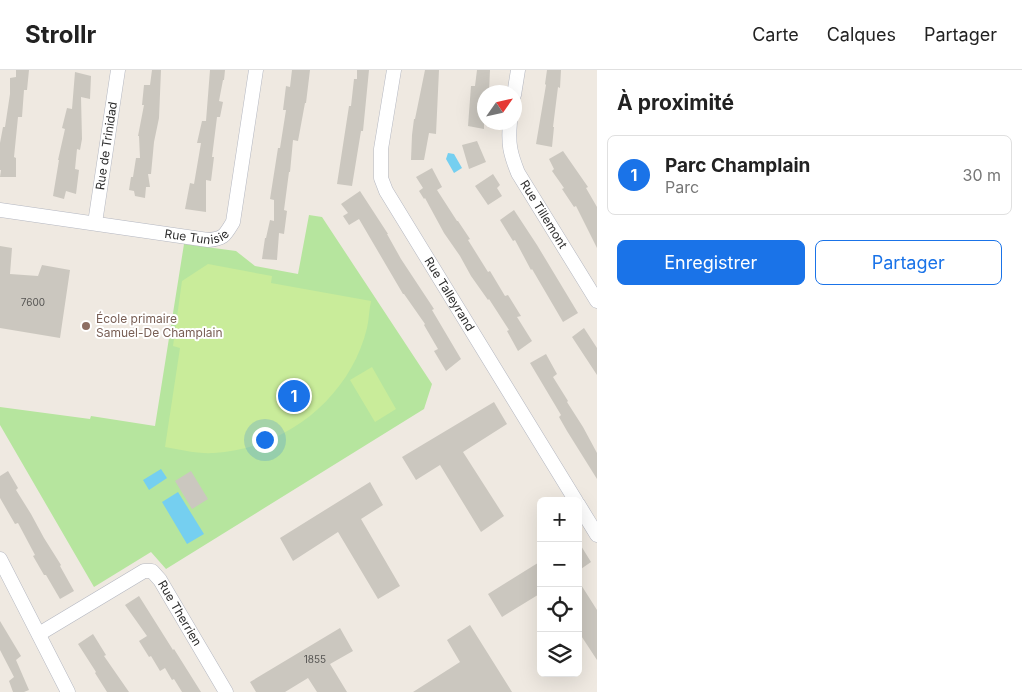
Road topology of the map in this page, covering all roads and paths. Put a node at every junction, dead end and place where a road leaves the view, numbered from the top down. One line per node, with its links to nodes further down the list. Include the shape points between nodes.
1 (118, 70): 8 (street, Rue de Trinidad)
2 (256, 70): 8 (street, Rue Tunisie, via 233,222 226,234 208,240)
3 (394, 70): 10 (street, Rue Talleyrand, via 381,149 383,184)
4 (518, 70): 5 (street)
5 (516, 85)
6 (509, 130): 9 (street, Rue Tillemont, via 508,141 518,172)
7 (0, 210): 8 (street, Rue Tunisie)
8 (95, 223)
9 (597, 301)
10 (574, 497)
11 (582, 511): 12 (street)
12 (597, 535)
13 (0, 559): 14 (street)
14 (39, 634): 15 (street); 16 (street, Rue Therrien, via 144,570 152,571)
15 (68, 692)
16 (226, 692)

